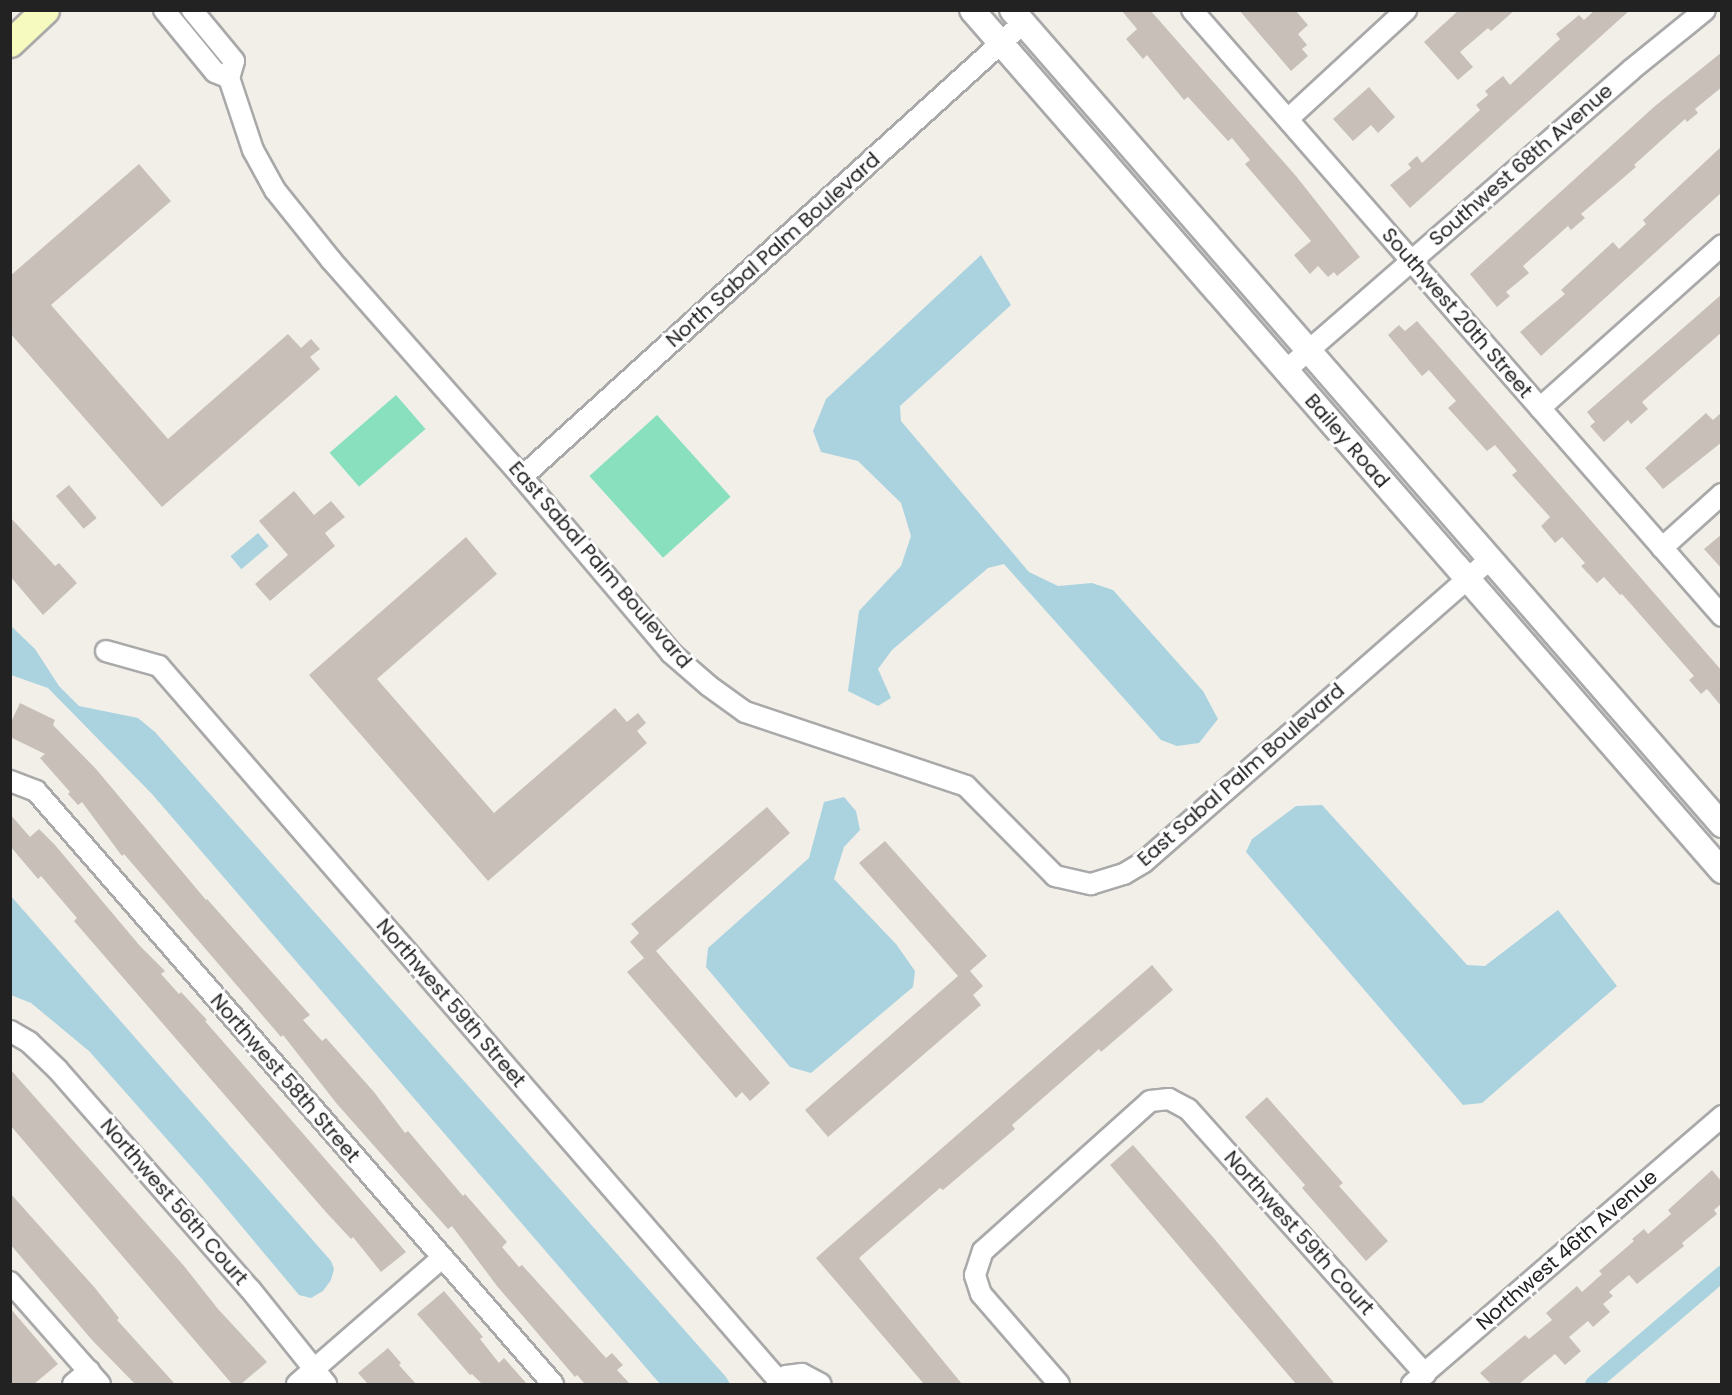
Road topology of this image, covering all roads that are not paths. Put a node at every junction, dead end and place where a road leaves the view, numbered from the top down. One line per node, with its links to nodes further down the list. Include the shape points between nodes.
1 (45, 10): 9 (main road)
2 (164, 10): 11 (street, via 215,72)
3 (192, 10): 11 (street, East Sabal Palm Boulevard, via 234,61)
4 (972, 10): 10 (street, Bailey Road)
5 (1192, 10): 12 (street, Southwest 20th Street)
6 (1406, 10): 12 (street)
7 (1705, 10): 14 (street, Southwest 68th Avenue)
8 (1018, 17): 10 (street, North Sabal Palm Boulevard); 15 (street, Bailey Road)
9 (10, 43)
10 (1000, 44): 16 (street, Bailey Road); 18 (street, North Sabal Palm Boulevard)
11 (229, 78): 18 (street, East Sabal Palm Boulevard, via 253,150 275,190 331,260)
12 (1288, 119): 14 (street, Southwest 20th Street)
13 (1722, 245): 17 (street)
14 (1411, 260): 15 (street, Southwest 68th Avenue); 17 (street, Southwest 20th Street)
15 (1308, 351): 16 (street, Southwest 68th Avenue); 21 (street, Bailey Road)
16 (1286, 371): 22 (street, Bailey Road)
17 (1540, 408): 20 (street, Southwest 20th Street)
18 (522, 477): 22 (street, East Sabal Palm Boulevard, via 672,653 745,712 966,786 1055,876 1091,884 1125,874 1144,862)
19 (1722, 494): 20 (street)
20 (1662, 548): 23 (street, Southwest 20th Street)
21 (1490, 559): 22 (street, East Sabal Palm Boulevard); 26 (street, Bailey Road)
22 (1467, 579): 27 (street, Bailey Road)
23 (1722, 616)
24 (106, 651): 35 (street, Northwest 59th Street, via 159,666)
25 (10, 781): 30 (street, Northwest 58th Street, via 36,791)
26 (1722, 825)
27 (1722, 871)
28 (10, 1031): 32 (street, Northwest 56th Court, via 29,1042 58,1070 250,1289)
29 (1722, 1116): 34 (street, Northwest 46th Avenue)
30 (442, 1258): 32 (street); 38 (street, Northwest 58th Street)
31 (10, 1282): 33 (street)
32 (320, 1377): 37 (street)
33 (95, 1378): 36 (street)
34 (1418, 1379): 40 (street, Northwest 59th Court, via 1188,1109 1169,1099 1150,1101 983,1251 975,1275 981,1294)
35 (778, 1383): 39 (street, Northwest 59th Street, via 802,1374)
36 (73, 1384)
37 (297, 1384)
38 (553, 1384)
39 (821, 1384)
40 (1059, 1384)

